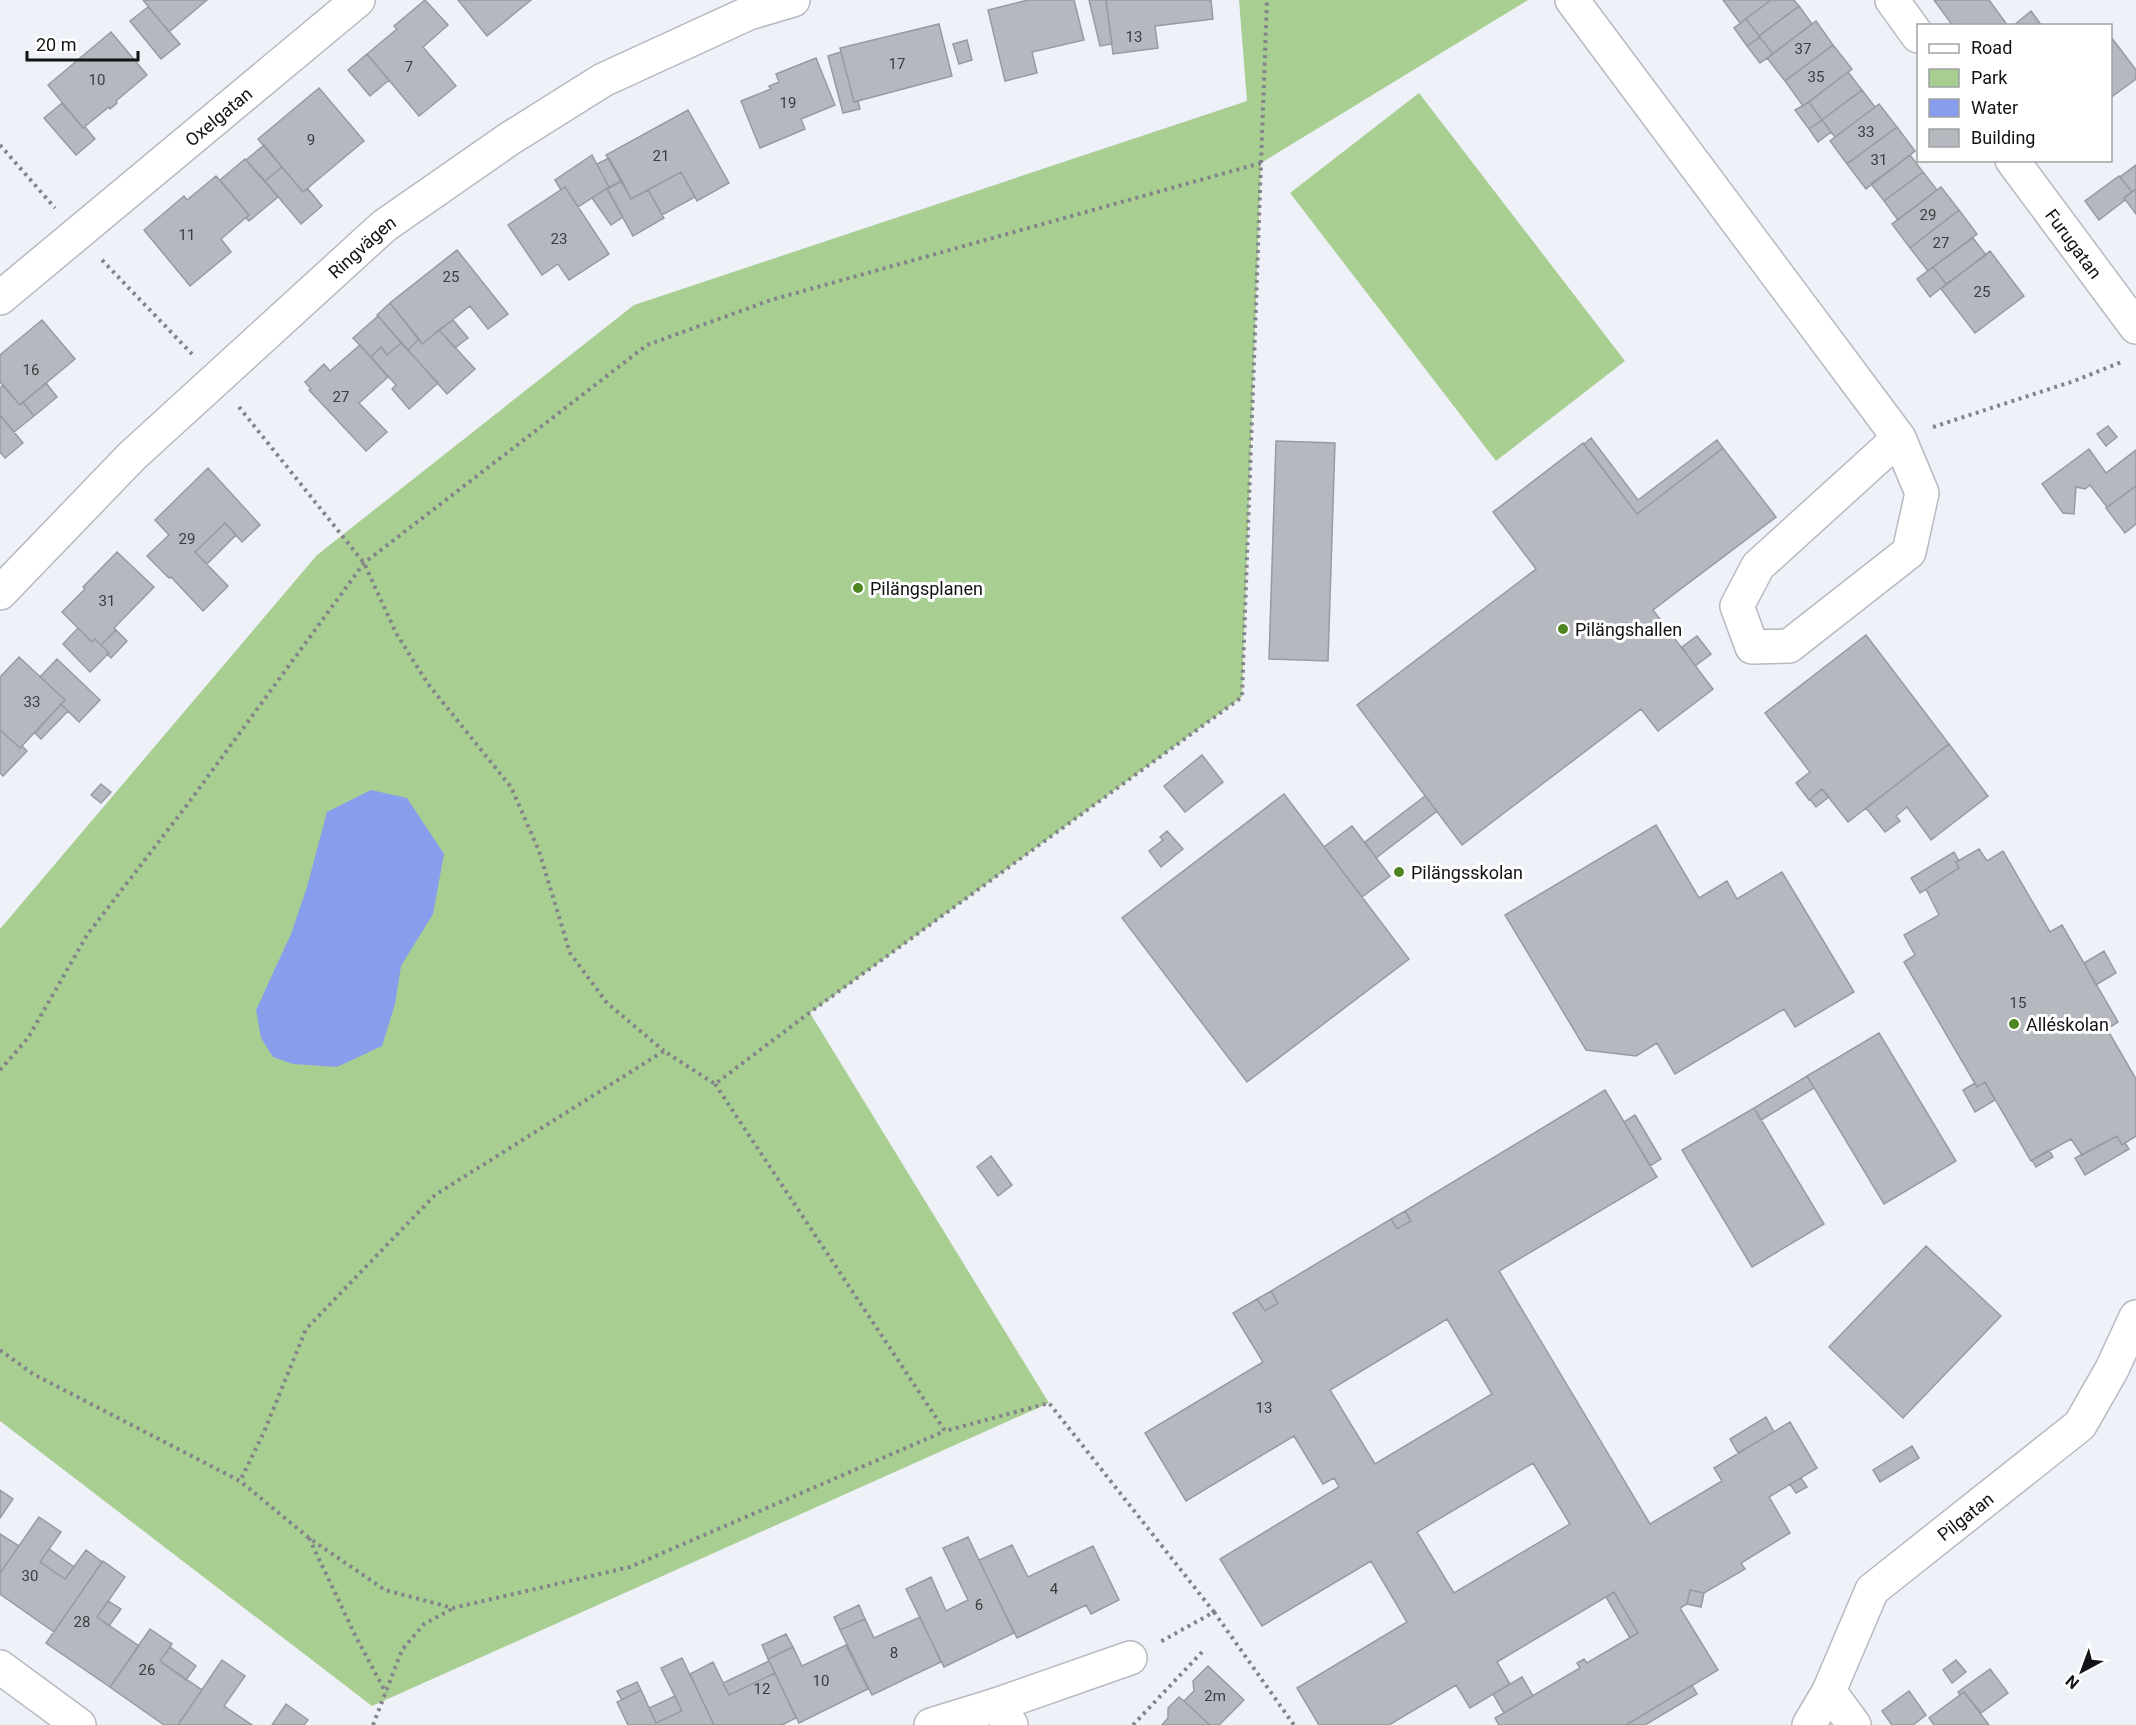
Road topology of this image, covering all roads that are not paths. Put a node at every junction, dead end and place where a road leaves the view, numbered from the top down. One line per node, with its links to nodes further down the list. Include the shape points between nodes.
1 (358, 0): 7 (street, Oxelgatan)
2 (793, 0): 10 (street, Ringvägen, via 749,13 603,80 509,139 384,226 132,456)
3 (1572, 0): 9 (street)
4 (1892, 0): 5 (street)
5 (1917, 35)
6 (2013, 162): 8 (street, Furugatan)
7 (0, 298)
8 (2136, 327)
9 (1899, 438): 9 (street, via 1758,566 1737,606 1752,646 1788,646 1909,552 1922,493)
10 (0, 593)
11 (2136, 1317): 14 (street, Pilgatan, via 2080,1425 1872,1590)
12 (1130, 1658): 15 (street)
13 (0, 1667): 16 (street)
14 (1828, 1691): 18 (street, Pilgatan); 19 (street)
15 (1004, 1715): 17 (street)
16 (79, 1725)
17 (931, 1725)
18 (1809, 1725)
19 (1854, 1725)

